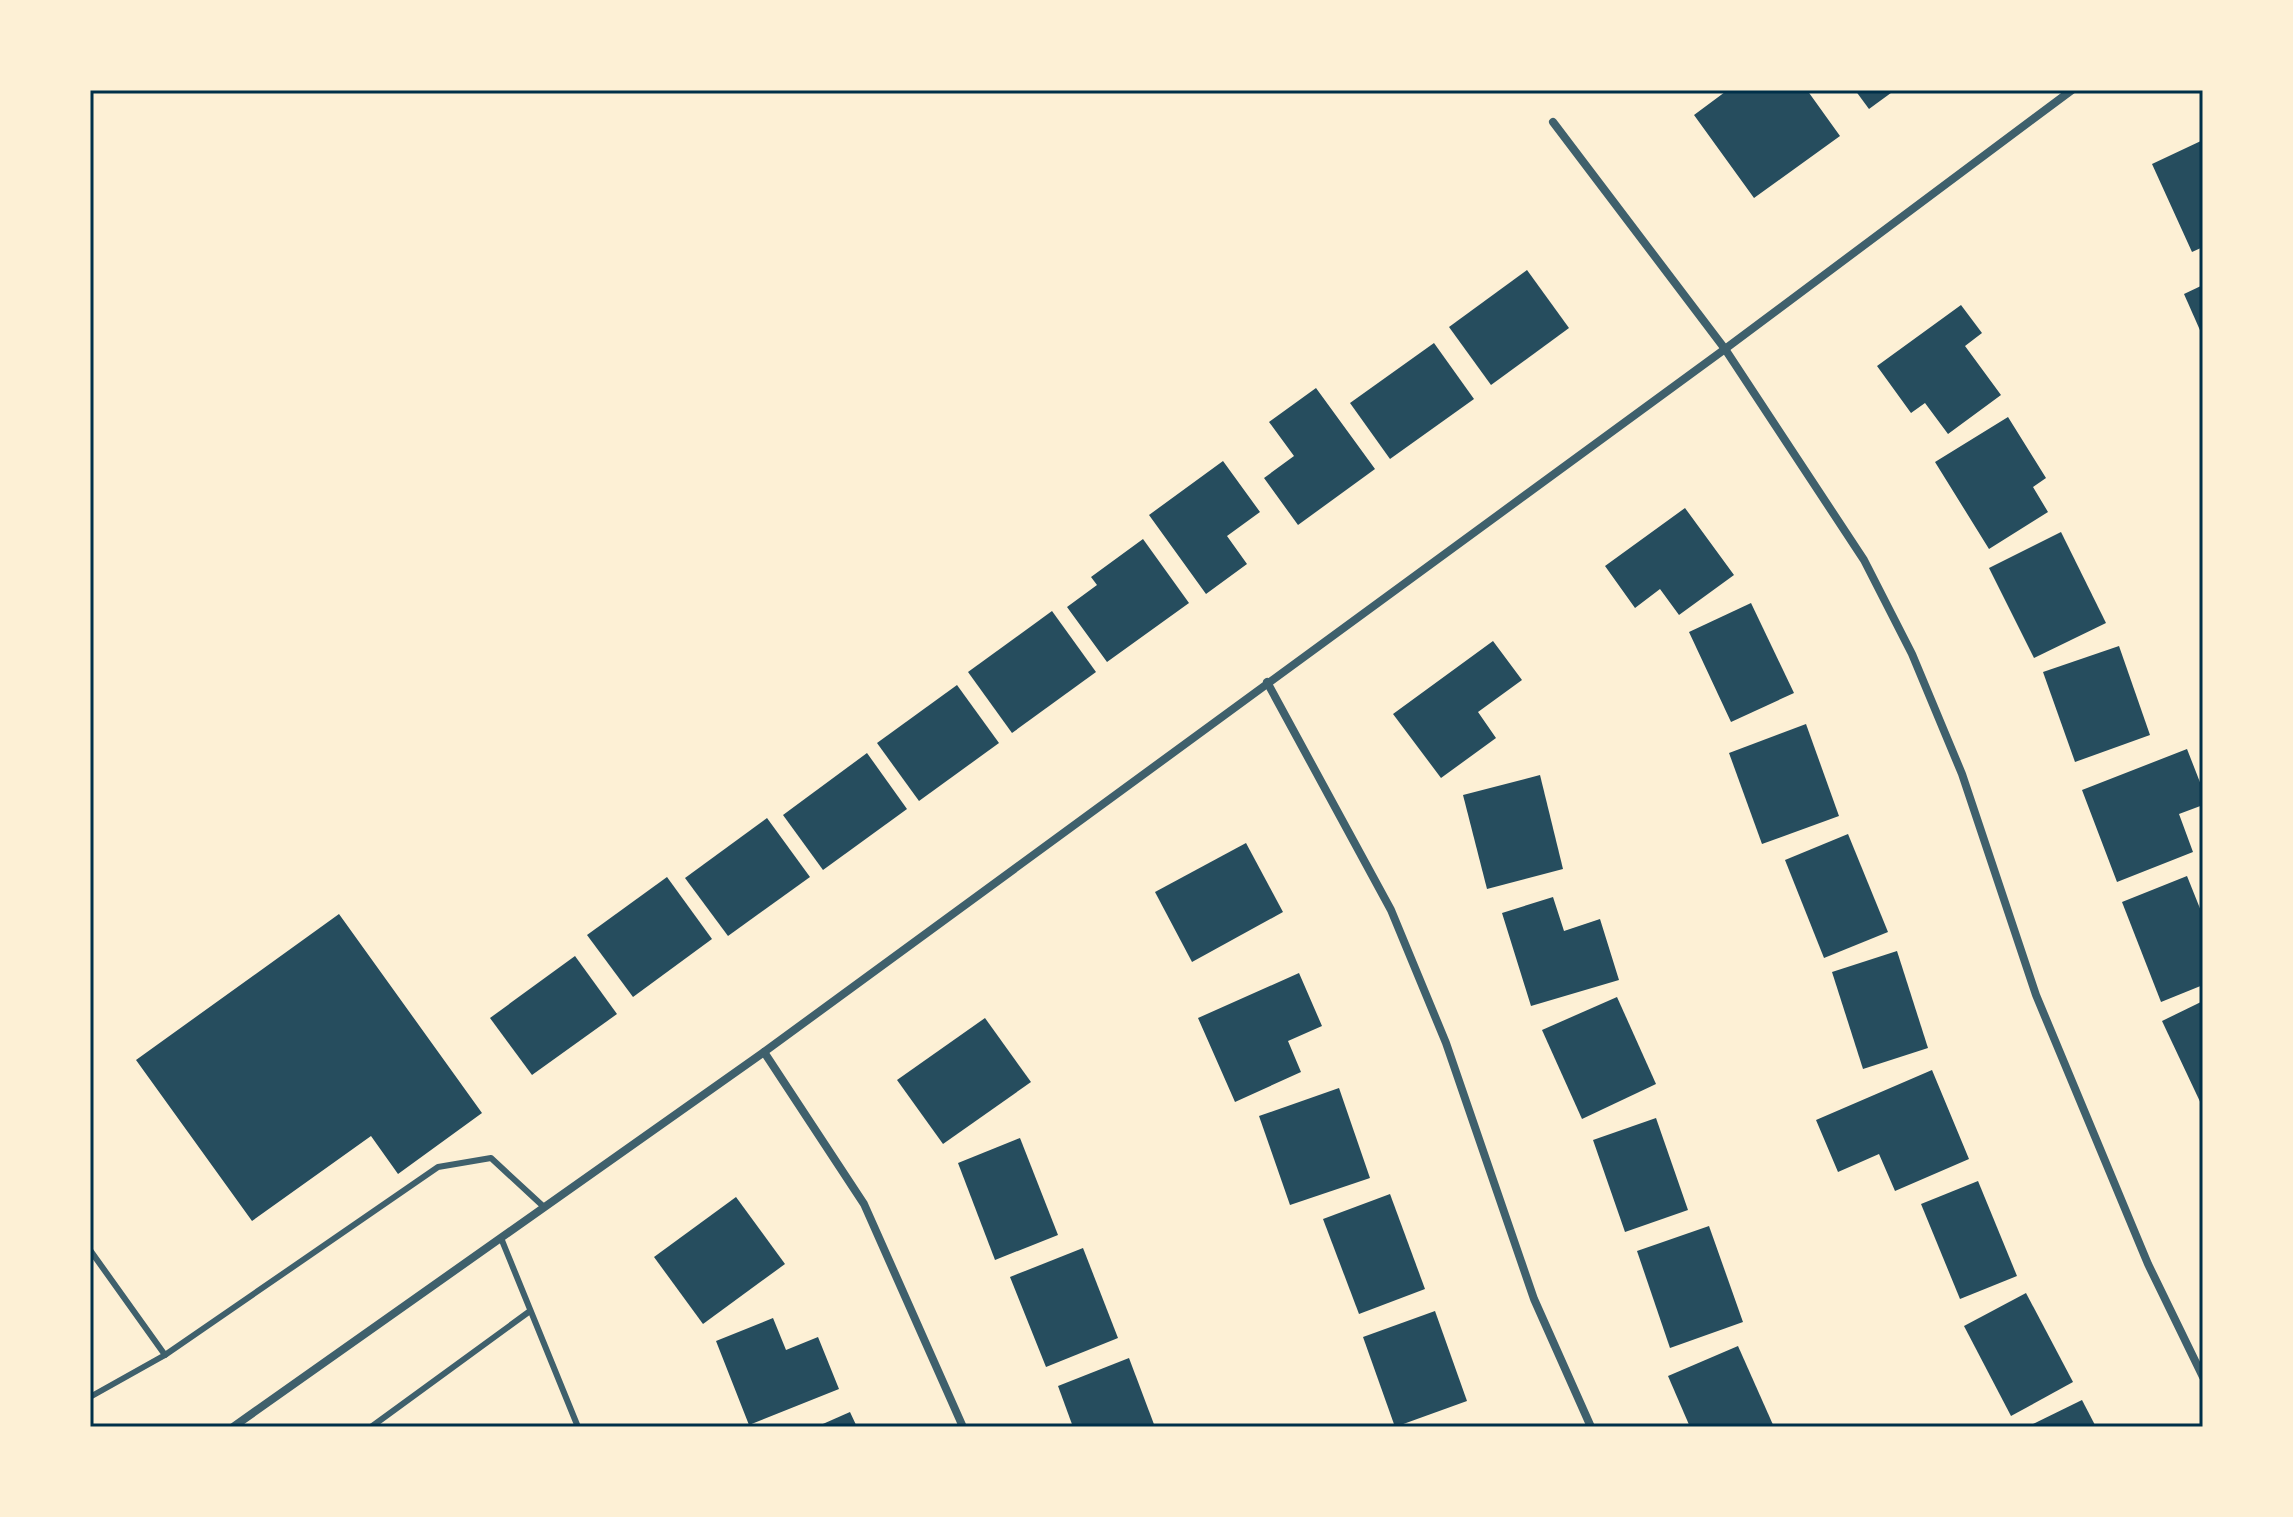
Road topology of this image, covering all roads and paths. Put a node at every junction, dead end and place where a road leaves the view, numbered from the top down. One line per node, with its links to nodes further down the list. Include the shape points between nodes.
1 (2072, 90): 3 (street)
2 (1553, 122): 3 (street)
3 (1725, 349): 4 (street); 11 (street, via 1864,560 1912,654 1962,774 2036,995 2148,1264)
4 (1267, 682): 5 (street); 17 (street, via 1391,910 1446,1043 1534,1299)
5 (764, 1052): 6 (street); 16 (street, via 864,1204)
6 (544, 1207): 7 (street); 10 (lane, via 491,1158 438,1167)
7 (501, 1238): 9 (lane); 13 (street)
8 (90, 1250): 10 (lane)
9 (530, 1311): 14 (lane); 15 (lane)
10 (165, 1355): 12 (lane)
11 (2203, 1377)
12 (90, 1397)
13 (233, 1427)
14 (371, 1427)
15 (578, 1427)
16 (963, 1427)
17 (1591, 1427)

